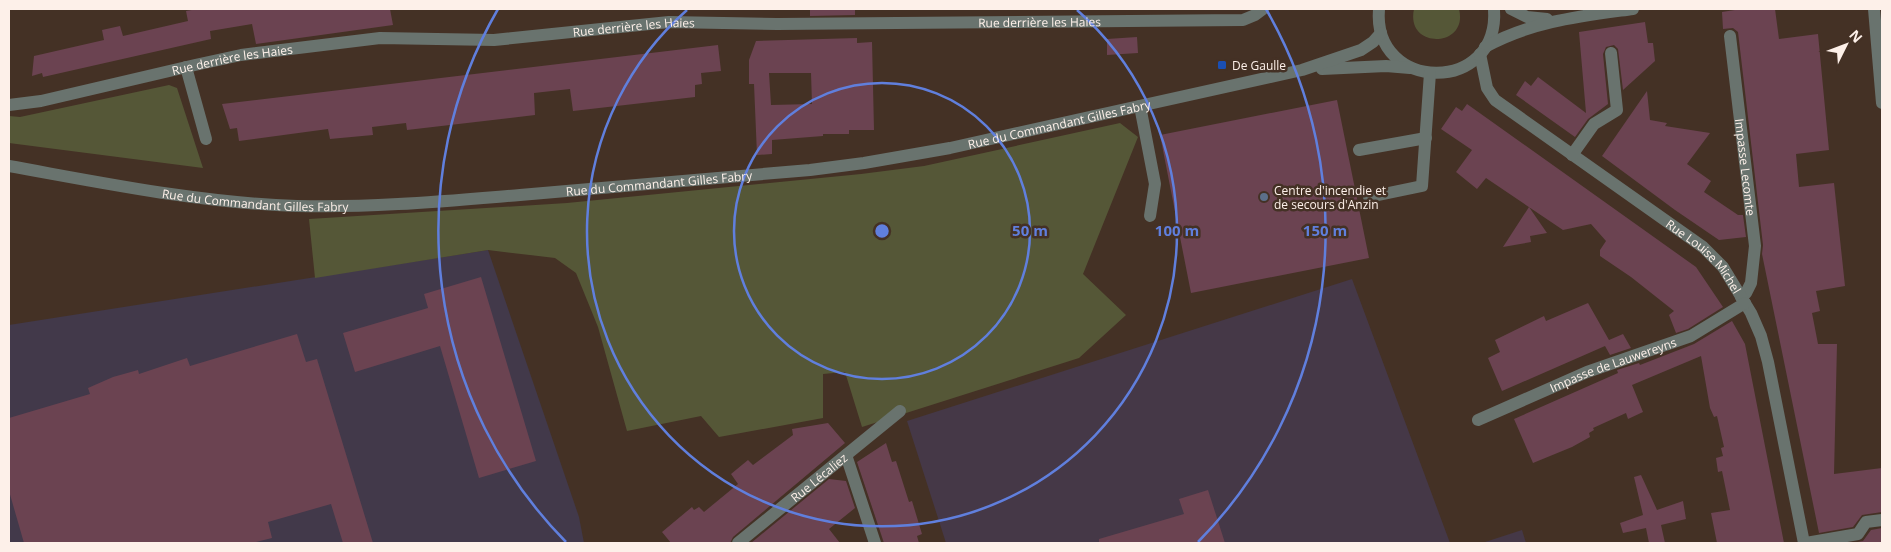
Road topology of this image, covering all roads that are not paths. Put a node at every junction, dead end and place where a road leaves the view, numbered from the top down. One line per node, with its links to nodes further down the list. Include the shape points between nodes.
1 (1263, 9): 12 (street, Rue derrière les Haies, via 1243,20 670,22 503,40 380,38 271,51)
2 (1494, 9): 10 (street, via 1492,33)
3 (1511, 9): 7 (street, via 1533,19)
4 (1633, 9): 7 (street)
5 (1874, 9): 16 (street)
6 (1377, 11): 8 (street)
7 (1562, 19): 10 (street, via 1517,31)
8 (1381, 33): 13 (street, via 1391,51); 14 (street, Rue du Commandant Gilles Fabry, via 1362,50)
9 (1730, 36): 26 (street, Impasse Lecomte, via 1755,246 1751,283)
10 (1483, 50): 15 (street, via 1460,69); 22 (street, Rue Louise Michel, via 1487,88 1495,100)
11 (1611, 53): 22 (street, via 1616,110 1594,124)
12 (186, 67): 17 (street, Rue derrière les Haies, via 41,101); 20 (street)
13 (1411, 68): 14 (street, Rue du Commandant Gilles Fabry, via 1379,66); 15 (street)
14 (1302, 70): 18 (street, Rue du Commandant Gilles Fabry)
15 (1430, 73): 19 (street)
16 (1882, 103)
17 (9, 105)
18 (1140, 106): 23 (street, Rue du Commandant Gilles Fabry, via 950,148 846,166 377,205 295,206 221,200); 25 (street, via 1155,184)
19 (1426, 138): 21 (street); 24 (street, via 1422,186)
20 (206, 139)
21 (1359, 150)
22 (1572, 155): 26 (street, Rue Louise Michel, via 1710,253 1723,267)
23 (9, 166)
24 (1369, 197)
25 (1150, 216)
26 (1743, 300): 28 (street, Impasse de Lauwereyns, via 1690,336 1587,372); 33 (street, Rue Louise Michel, via 1767,355)
27 (900, 411): 29 (street, Rue Lécaliez)
28 (1478, 420)
29 (846, 455): 31 (street, Rue Lécaliez); 32 (street)
30 (1882, 520): 33 (street, via 1866,522 1858,534)
31 (738, 543)
32 (875, 543)
33 (1805, 543)

